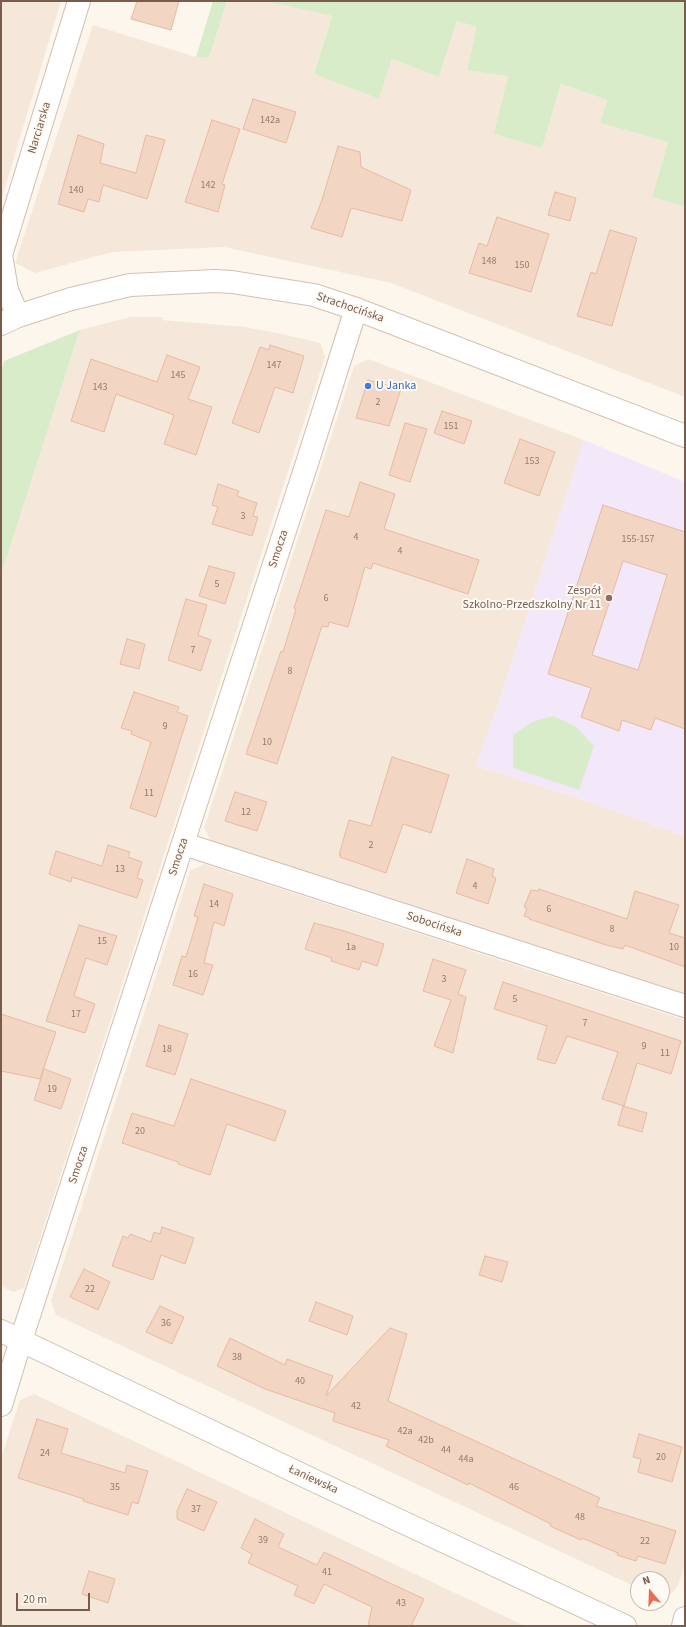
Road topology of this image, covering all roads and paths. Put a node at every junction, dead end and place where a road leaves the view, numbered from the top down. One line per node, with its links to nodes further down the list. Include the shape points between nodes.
1 (79, 1): 2 (street, Narciarska)
2 (1, 255): 4 (street, Narciarska)
3 (356, 309): 4 (street, Strachocińska, via 314,295 215,281 130,285 71,298); 5 (street, Strachocińska); 6 (street, Smocza)
4 (10, 320)
5 (685, 436)
6 (184, 844): 7 (street, Sobocińska); 9 (street, Smocza)
7 (685, 1006)
8 (1, 1331): 9 (street, Łaniewska)
9 (20, 1340): 10 (street, Smocza); 12 (street, Łaniewska)
10 (1, 1405)
11 (685, 1618): 13 (street)
12 (625, 1626)
13 (683, 1626)

